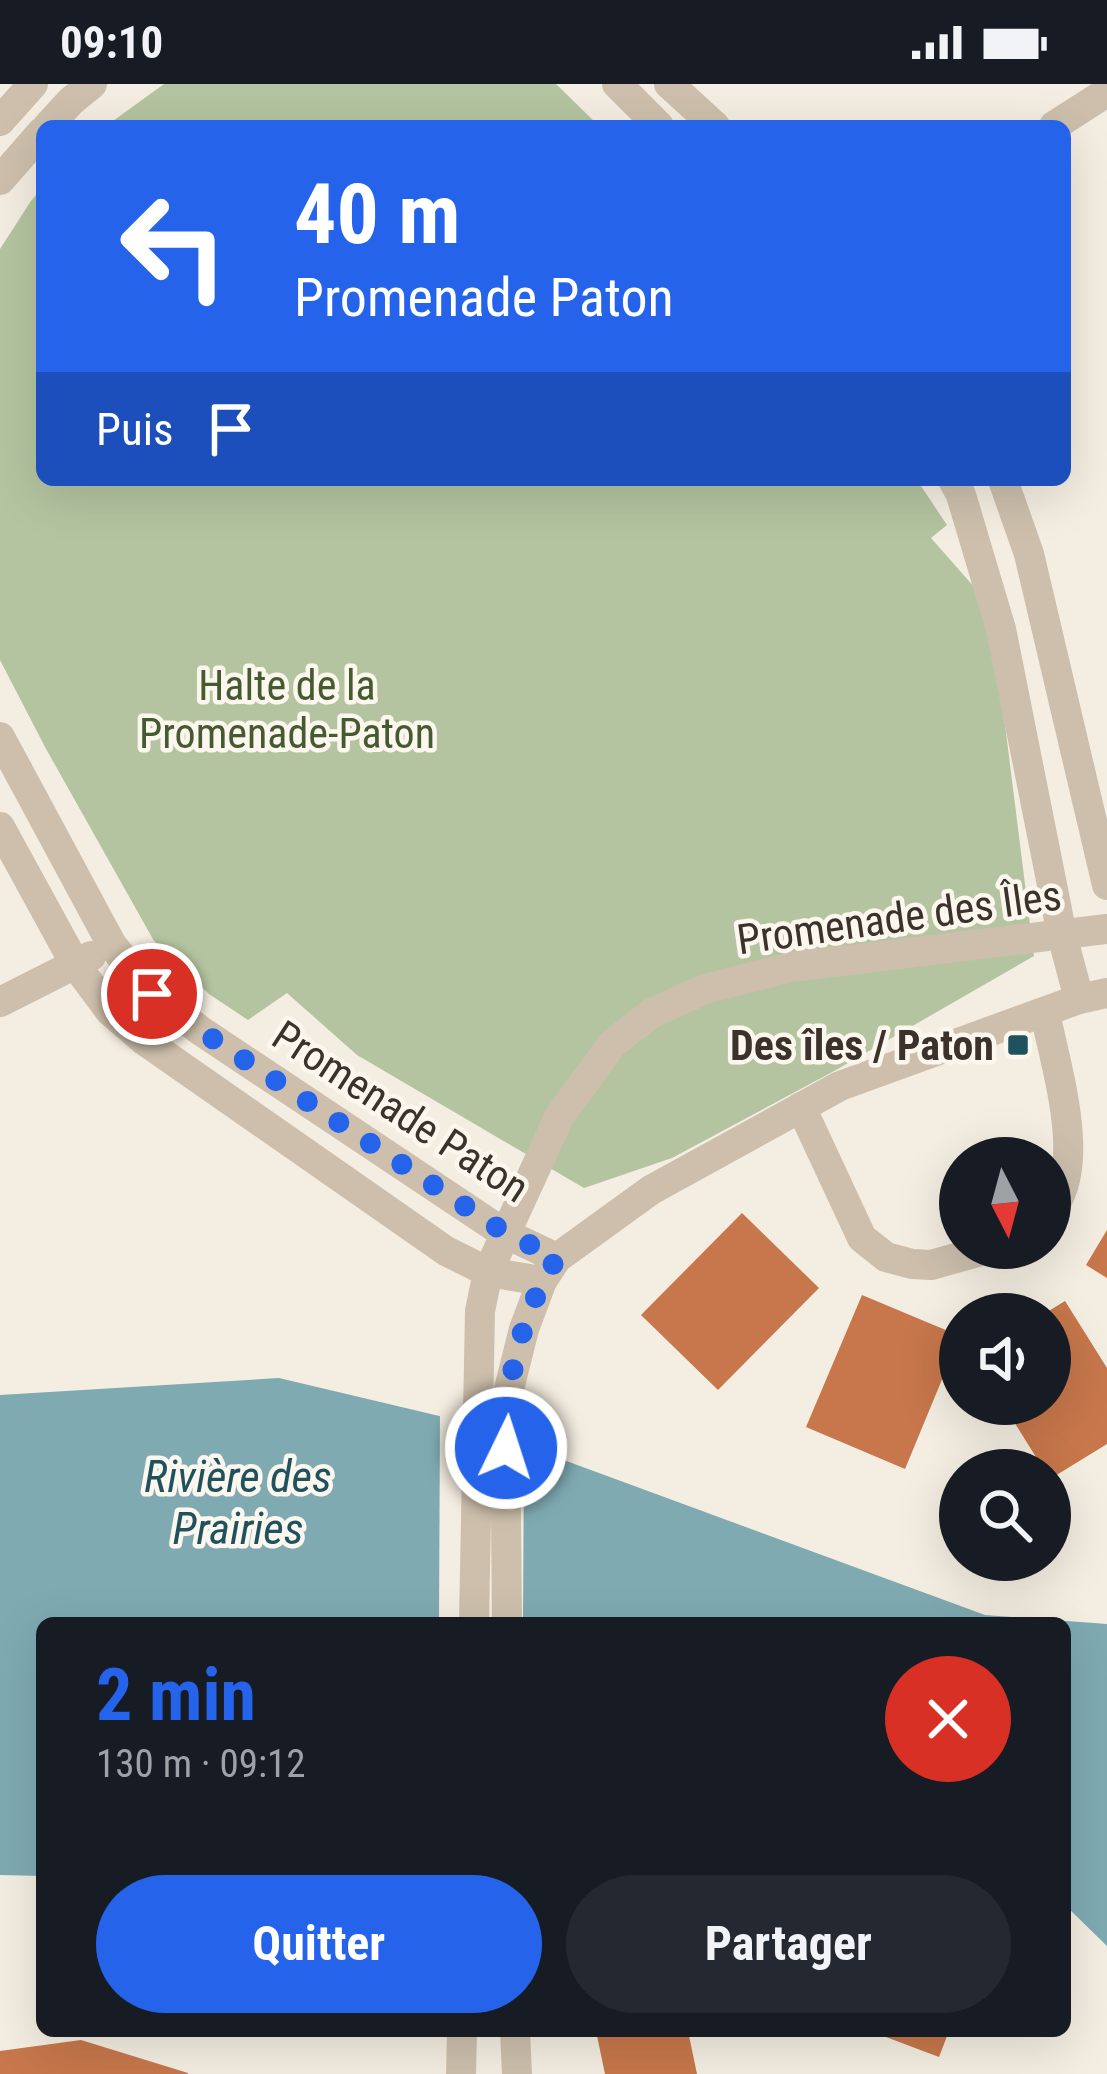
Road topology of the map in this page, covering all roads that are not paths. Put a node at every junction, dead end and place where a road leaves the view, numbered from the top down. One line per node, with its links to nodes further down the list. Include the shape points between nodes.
1 (33, 84): 10 (street)
2 (92, 84): 6 (street)
3 (617, 84): 7 (street)
4 (669, 84): 8 (street)
5 (1107, 92): 9 (street)
6 (53, 120)
7 (653, 120)
8 (708, 120)
9 (1063, 120)
10 (0, 121)
11 (36, 139): 12 (street)
12 (0, 180)
13 (956, 486): 19 (street, via 1001,629)
14 (1005, 486): 17 (street, via 1029,554)
15 (0, 737): 20 (street, Promenade Paton)
16 (0, 827): 21 (street, Promenade Paton)
17 (1107, 885)
18 (1107, 929): 19 (street, Promenade des Îles)
19 (1062, 935): 22 (street); 27 (street, Promenade des Îles, via 791,967 705,989 652,1013 612,1044 559,1117)
20 (112, 945): 21 (street); 27 (street, Promenade Paton, via 152,994 201,1031)
21 (75, 964): 23 (street); 30 (street, Promenade Paton, via 110,1012 145,1041 446,1251)
22 (1093, 996): 24 (street)
23 (0, 1002)
24 (1045, 1012): 25 (street, via 840,1086); 26 (street)
25 (801, 1108): 28 (street, via 862,1238 886,1257); 29 (street, via 652,1190)
26 (1069, 1137)
27 (504, 1232): 29 (street, Promenade Paton); 30 (street, Promenade des Îles)
28 (939, 1263)
29 (549, 1269): 30 (street, Promenade Paton); 31 (street, Promenade des Îles)
30 (488, 1272): 31 (street, Promenade des Îles, via 480,1311)
31 (493, 1405): 32 (street, Promenade des Îles); 33 (street, Promenade des Îles)
32 (475, 1617)
33 (506, 1617)
34 (463, 2037): 36 (street)
35 (515, 2037): 37 (street)
36 (461, 2074)
37 (517, 2074)

